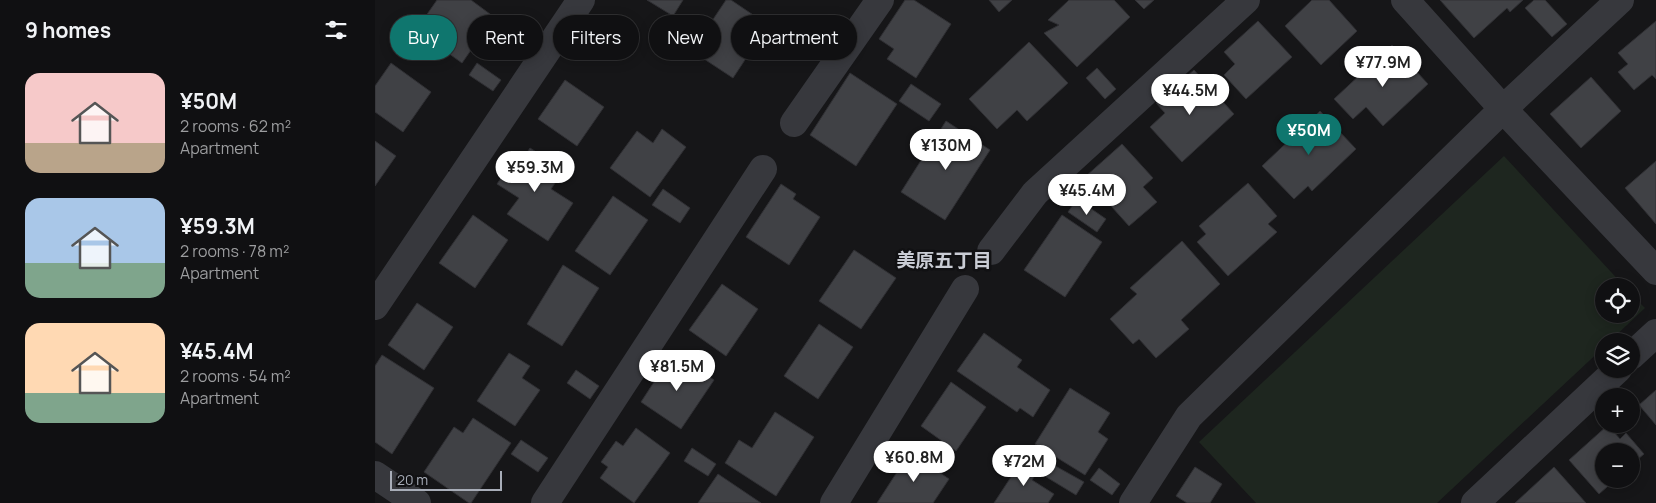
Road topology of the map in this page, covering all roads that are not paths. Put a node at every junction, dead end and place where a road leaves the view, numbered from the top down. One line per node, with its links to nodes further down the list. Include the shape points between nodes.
1 (581, 0): 12 (street)
2 (880, 0): 7 (street)
3 (1246, 0): 9 (street, via 1035,193)
4 (1405, 0): 6 (street)
5 (1620, 0): 6 (street)
6 (1503, 109): 10 (street); 20 (street, via 1189,416)
7 (794, 122)
8 (763, 169): 18 (street)
9 (991, 251)
10 (1656, 271)
11 (965, 289): 19 (street)
12 (375, 306)
13 (1656, 333): 14 (street)
14 (1640, 348)
15 (1608, 378): 21 (street)
16 (375, 475): 17 (street)
17 (417, 503)
18 (545, 503)
19 (834, 503)
20 (1133, 503)
21 (1475, 503)

